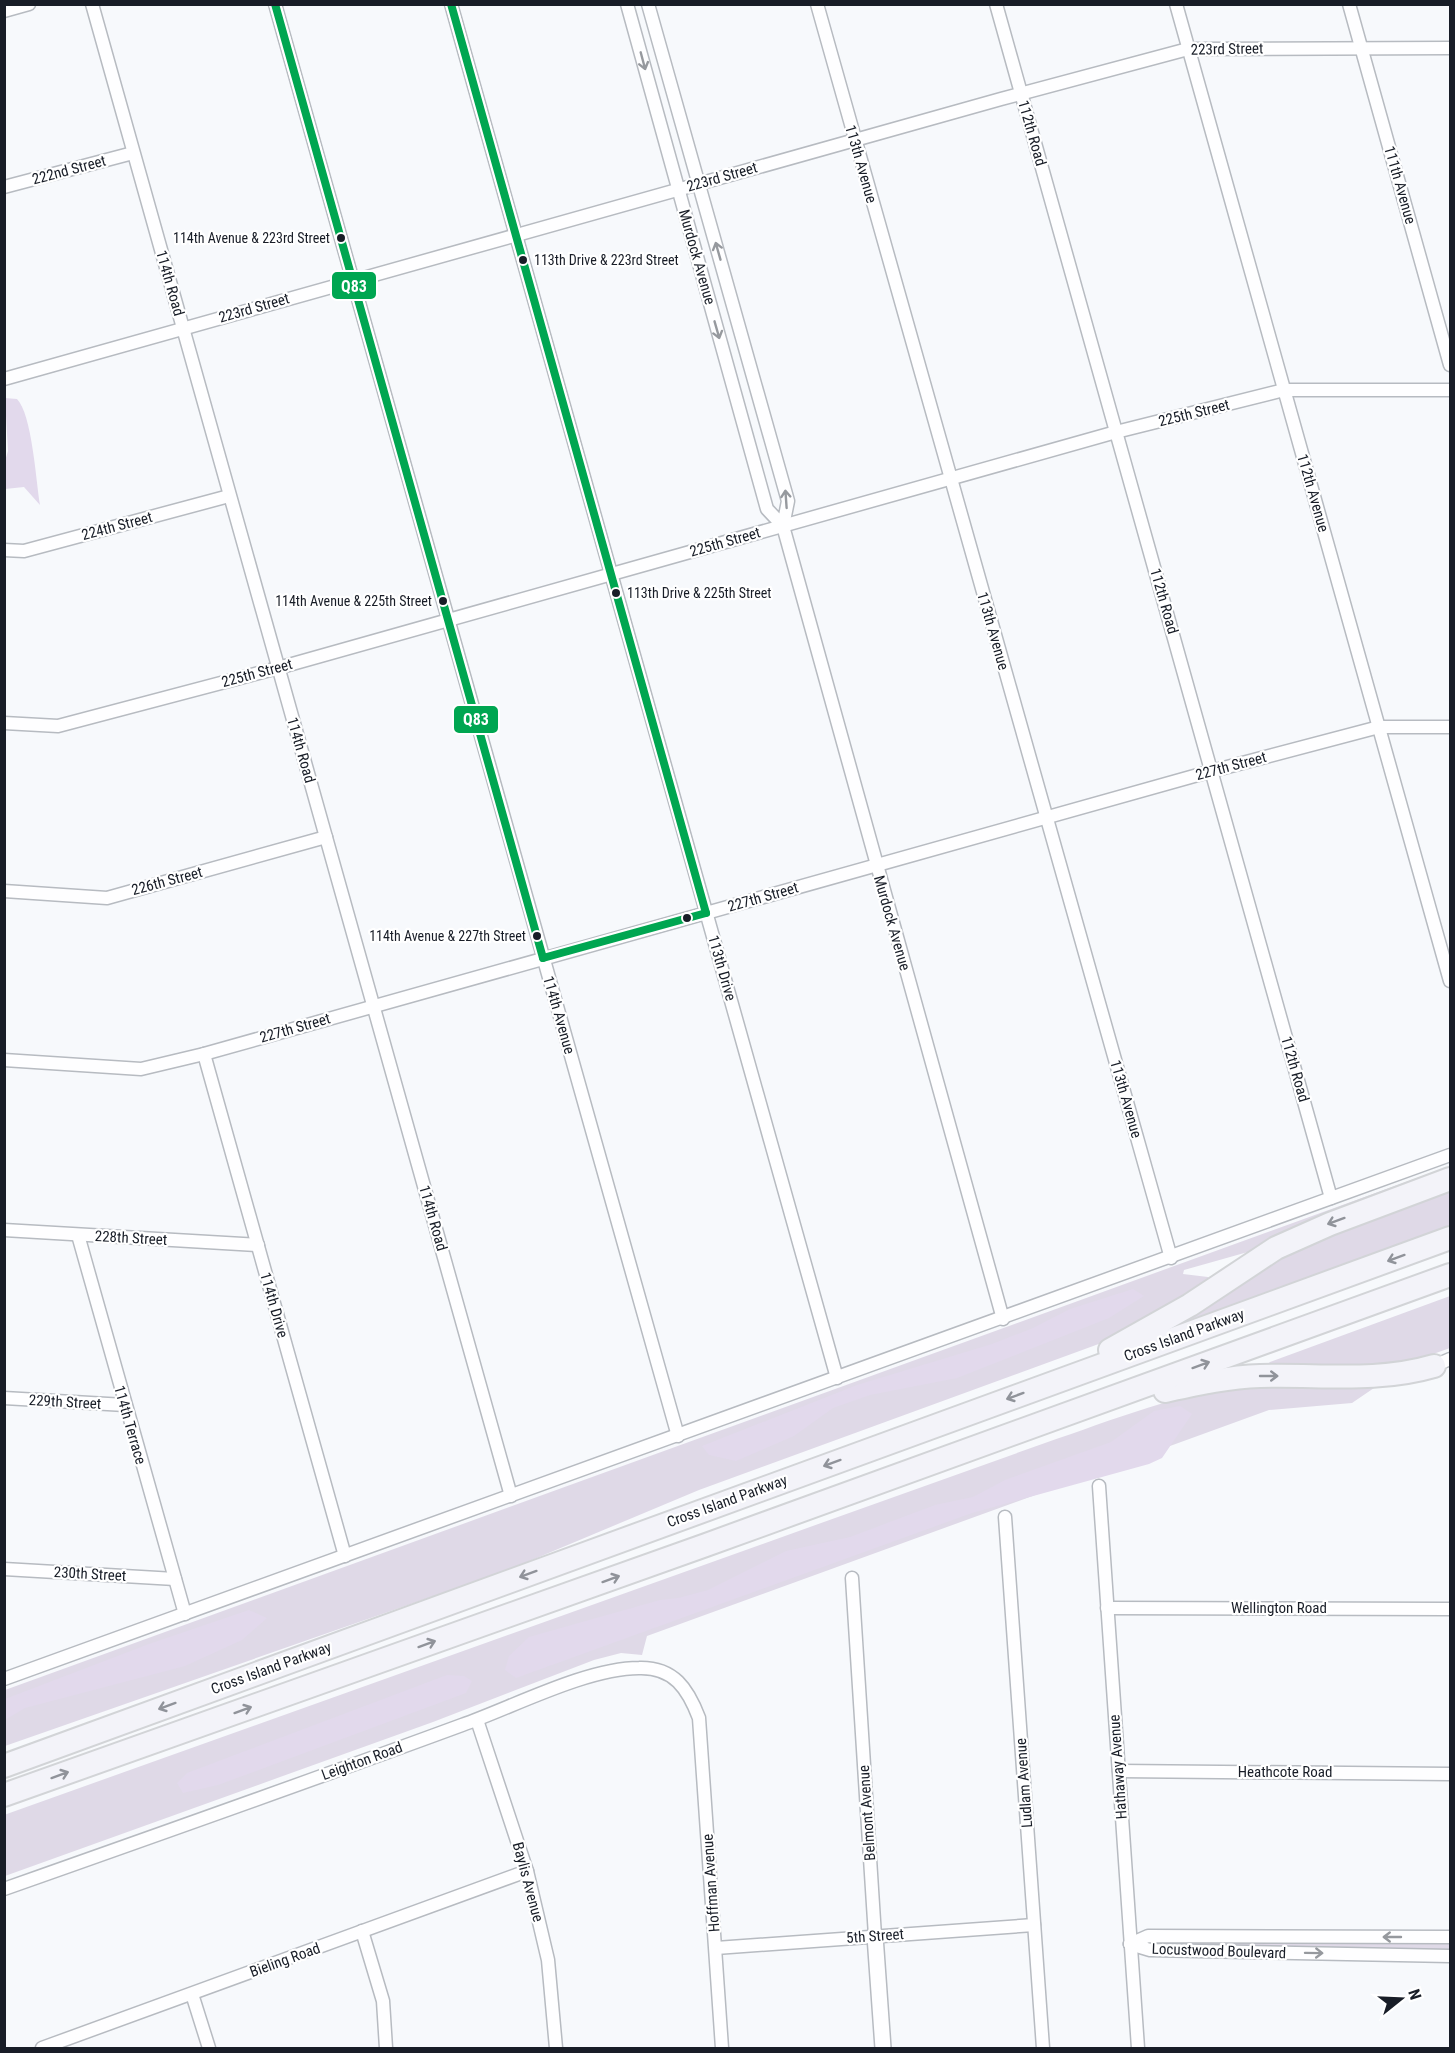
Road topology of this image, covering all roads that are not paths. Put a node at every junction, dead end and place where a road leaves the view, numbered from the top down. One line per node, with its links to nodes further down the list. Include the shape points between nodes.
1 (29, 4): 11 (street)
2 (92, 4): 17 (street, 114th Road)
3 (275, 4): 22 (street, 114th Avenue)
4 (451, 4): 21 (street, 113th Drive)
5 (817, 4): 16 (street, 113th Avenue)
6 (996, 4): 15 (street, 112th Road)
7 (1176, 4): 14 (street, 112th Avenue)
8 (1349, 4): 12 (street, 111th Avenue)
9 (649, 8): 10 (street, Murdock Avenue); 18 (street, Murdock Avenue)
10 (629, 10): 20 (street, Murdock Avenue, one-way to 20)
11 (4, 11)
12 (1361, 48): 13 (street, 223rd Street); 14 (street, 223rd Street); 26 (street, 111th Avenue)
13 (1450, 48)
14 (1188, 49): 15 (street, 223rd Street); 28 (street, 112th Avenue)
15 (1021, 93): 16 (street, 223rd Street); 30 (street, 112th Road)
16 (855, 140): 18 (street, 223rd Street); 31 (street, 113th Avenue)
17 (133, 153): 19 (street, 222nd Street); 23 (street, 114th Road)
18 (698, 184): 20 (street, 223rd Street); 24 (street, Murdock Avenue, one-way to 18)
19 (4, 187)
20 (678, 189): 21 (street, 223rd Street); 25 (street, Murdock Avenue, one-way to 25)
21 (515, 234): 22 (street, 223rd Street); 35 (street, 113th Drive)
22 (353, 281): 23 (street, 223rd Street); 36 (street, 114th Avenue)
23 (183, 328): 27 (street, 223rd Street); 32 (street, 114th Road)
24 (747, 352): 25 (street); 33 (street, Murdock Avenue, one-way to 24, via 788,501)
25 (725, 358): 33 (street, Murdock Avenue, via 767,509)
26 (1450, 365)
27 (4, 379)
28 (1284, 390): 29 (street, 225th Street); 30 (street, 225th Street); 40 (street, 112th Avenue)
29 (1450, 390)
30 (1116, 432): 31 (street, 225th Street); 41 (street, 112th Road)
31 (950, 479): 33 (street, 225th Street); 42 (street, 113th Avenue)
32 (229, 496): 34 (street, 224th Street, via 24,551); 37 (street, 114th Road)
33 (783, 526): 35 (street, 225th Street); 44 (street, Murdock Avenue)
34 (4, 550)
35 (611, 574): 36 (street, 225th Street); 46 (street, 113th Drive)
36 (448, 620): 37 (street, 225th Street); 47 (street, 114th Avenue)
37 (278, 668): 38 (street, 225th Street, via 58,726); 43 (street, 114th Road)
38 (4, 723)
39 (1450, 727): 40 (street, 227th Street)
40 (1379, 728): 41 (street, 227th Street); 48 (street, 112th Avenue)
41 (1212, 771): 42 (street, 227th Street); 54 (street, 112th Road)
42 (1046, 818): 44 (street, 227th Street); 59 (street, 113th Avenue)
43 (326, 837): 45 (street, 226th Street, via 106,898); 49 (street, 114th Road)
44 (876, 865): 46 (street, 227th Street); 61 (street, Murdock Avenue)
45 (4, 891)
46 (706, 913): 47 (street, 227th Street); 63 (street, 113th Drive)
47 (543, 958): 49 (street, 227th Street); 68 (street, 114th Avenue)
48 (1450, 981)
49 (373, 1007): 50 (street, 227th Street); 70 (street, 114th Road)
50 (204, 1054): 51 (street, 227th Street, via 141,1069); 58 (street, 114th Drive)
51 (4, 1060)
52 (1450, 1155): 54 (street)
53 (1450, 1179): 64 (highway, one-way to 64, via 1276,1248 1190,1305)
54 (1331, 1198): 59 (street)
55 (4, 1230): 56 (street, 228th Street)
56 (78, 1235): 58 (street, 228th Street); 66 (street, 114th Terrace)
57 (1450, 1238): 64 (highway, Cross Island Parkway, one-way to 64)
58 (258, 1245): 72 (street, 114th Drive)
59 (1171, 1258): 61 (street)
60 (1450, 1275): 67 (highway, Cross Island Parkway, one-way to 60)
61 (1003, 1319): 63 (street)
62 (1442, 1362): 67 (highway, one-way to 62, via 1218,1380 1264,1376 1377,1377 1409,1373)
63 (837, 1378): 68 (street)
64 (1046, 1385): 82 (highway, Cross Island Parkway, one-way to 82)
65 (4, 1398): 66 (street, 229th Street)
66 (124, 1405): 75 (street, 114th Terrace)
67 (1048, 1421): 85 (highway, Cross Island Parkway, one-way to 67)
68 (678, 1436): 70 (street)
69 (1099, 1486): 76 (street, Hathaway Avenue)
70 (511, 1496): 72 (street)
71 (1005, 1518): 88 (street, Ludlam Avenue)
72 (345, 1556): 78 (street)
73 (4, 1569): 75 (street, 230th Street)
74 (852, 1578): 90 (street, Belmont Avenue)
75 (174, 1579): 78 (street, 114th Terrace)
76 (1107, 1608): 77 (street, Wellington Road); 83 (street, Hathaway Avenue)
77 (1450, 1609)
78 (184, 1614): 79 (street)
79 (4, 1680)
80 (699, 1718): 81 (street, Leighton Road, via 690,1693 666,1672 640,1668 604,1671); 94 (street, Hoffman Avenue)
81 (477, 1720): 86 (street, Baylis Avenue); 87 (street, Leighton Road)
82 (4, 1766)
83 (1119, 1771): 84 (street, Heathcote Road); 93 (street, Hathaway Avenue)
84 (1450, 1774)
85 (4, 1795)
86 (527, 1871): 89 (street, Bieling Road); 101 (street, Baylis Avenue, via 549,1960)
87 (4, 1889)
88 (1034, 1925): 90 (street, 5th Street); 104 (street, Ludlam Avenue)
89 (362, 1931): 97 (street, Bieling Road); 100 (street, via 383,2001)
90 (875, 1936): 94 (street, 5th Street); 103 (street, Belmont Avenue)
91 (1420, 1937): 92 (street, Locustwood Boulevard); 93 (street, Locustwood Boulevard, one-way to 93, via 1148,1936); 95 (street)
92 (1450, 1937)
93 (1130, 1944): 95 (street, Locustwood Boulevard, one-way to 95, via 1150,1950); 105 (street, Hathaway Avenue)
94 (716, 1948): 102 (street, Hoffman Avenue)
95 (1420, 1956): 96 (street, Locustwood Boulevard)
96 (1450, 1956)
97 (192, 1994): 98 (street, Bieling Road); 99 (street)
98 (42, 2049)
99 (209, 2049)
100 (386, 2049)
101 (556, 2049)
102 (722, 2049)
103 (883, 2049)
104 (1043, 2049)
105 (1138, 2049)

